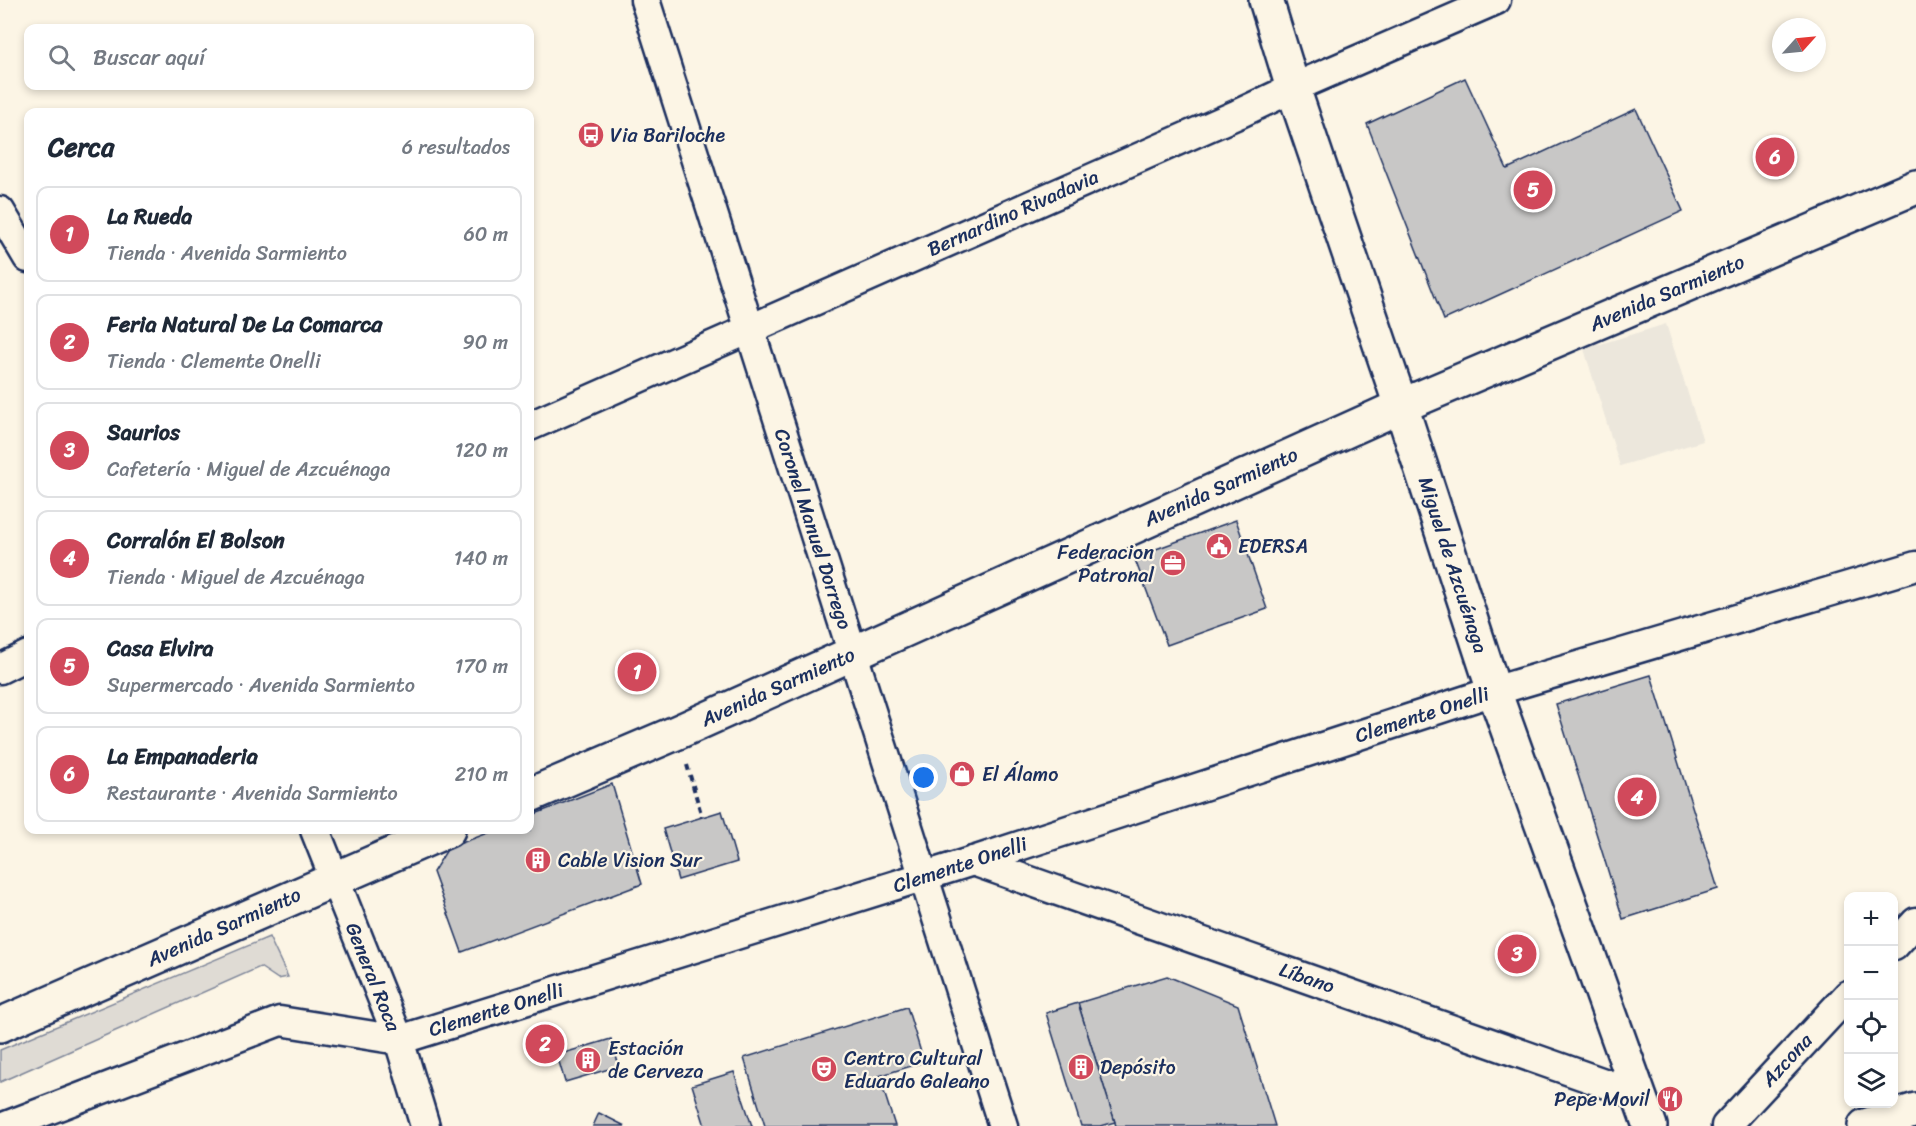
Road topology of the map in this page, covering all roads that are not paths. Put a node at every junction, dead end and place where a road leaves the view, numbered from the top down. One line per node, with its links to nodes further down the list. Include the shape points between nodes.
1 (645, 0): 8 (street, Coronel Manuel Dorrego)
2 (1266, 0): 4 (main road, Miguel de Azcuénaga)
3 (1496, 0): 4 (street, Bernardino Rivadavia)
4 (1293, 88): 8 (street, Bernardino Rivadavia); 9 (main road, Miguel de Azcuénaga)
5 (1916, 187): 9 (main road, Avenida Sarmiento)
6 (0, 211): 7 (street)
7 (24, 251)
8 (749, 329): 10 (street, Bernardino Rivadavia); 12 (street, Coronel Manuel Dorrego)
9 (1401, 406): 12 (main road, Avenida Sarmiento); 15 (main road, Miguel de Azcuénaga)
10 (534, 424)
11 (1916, 566): 15 (street, Clemente Onelli)
12 (852, 653): 16 (main road, Avenida Sarmiento); 20 (street, Coronel Manuel Dorrego)
13 (24, 657): 14 (street)
14 (0, 669)
15 (1494, 692): 19 (street, Clemente Onelli); 28 (main road, Miguel de Azcuénaga)
16 (534, 793)
17 (316, 834): 21 (street, General Roca)
18 (439, 834): 21 (main road, Avenida Sarmiento)
19 (974, 861): 20 (street, Clemente Onelli); 28 (street, Líbano)
20 (923, 876): 26 (street, Clemente Onelli); 31 (street, Coronel Manuel Dorrego)
21 (333, 879): 25 (main road, Avenida Sarmiento); 26 (street, General Roca)
22 (1916, 922): 23 (street)
23 (1898, 941)
24 (1844, 999): 32 (street, Azcona)
25 (0, 1025)
26 (399, 1040): 29 (street, Clemente Onelli, via 280,1021); 30 (street, General Roca)
27 (1916, 1110): 33 (main road)
28 (1645, 1111)
29 (6, 1126)
30 (424, 1126)
31 (1003, 1126)
32 (1726, 1126)
33 (1865, 1126)

